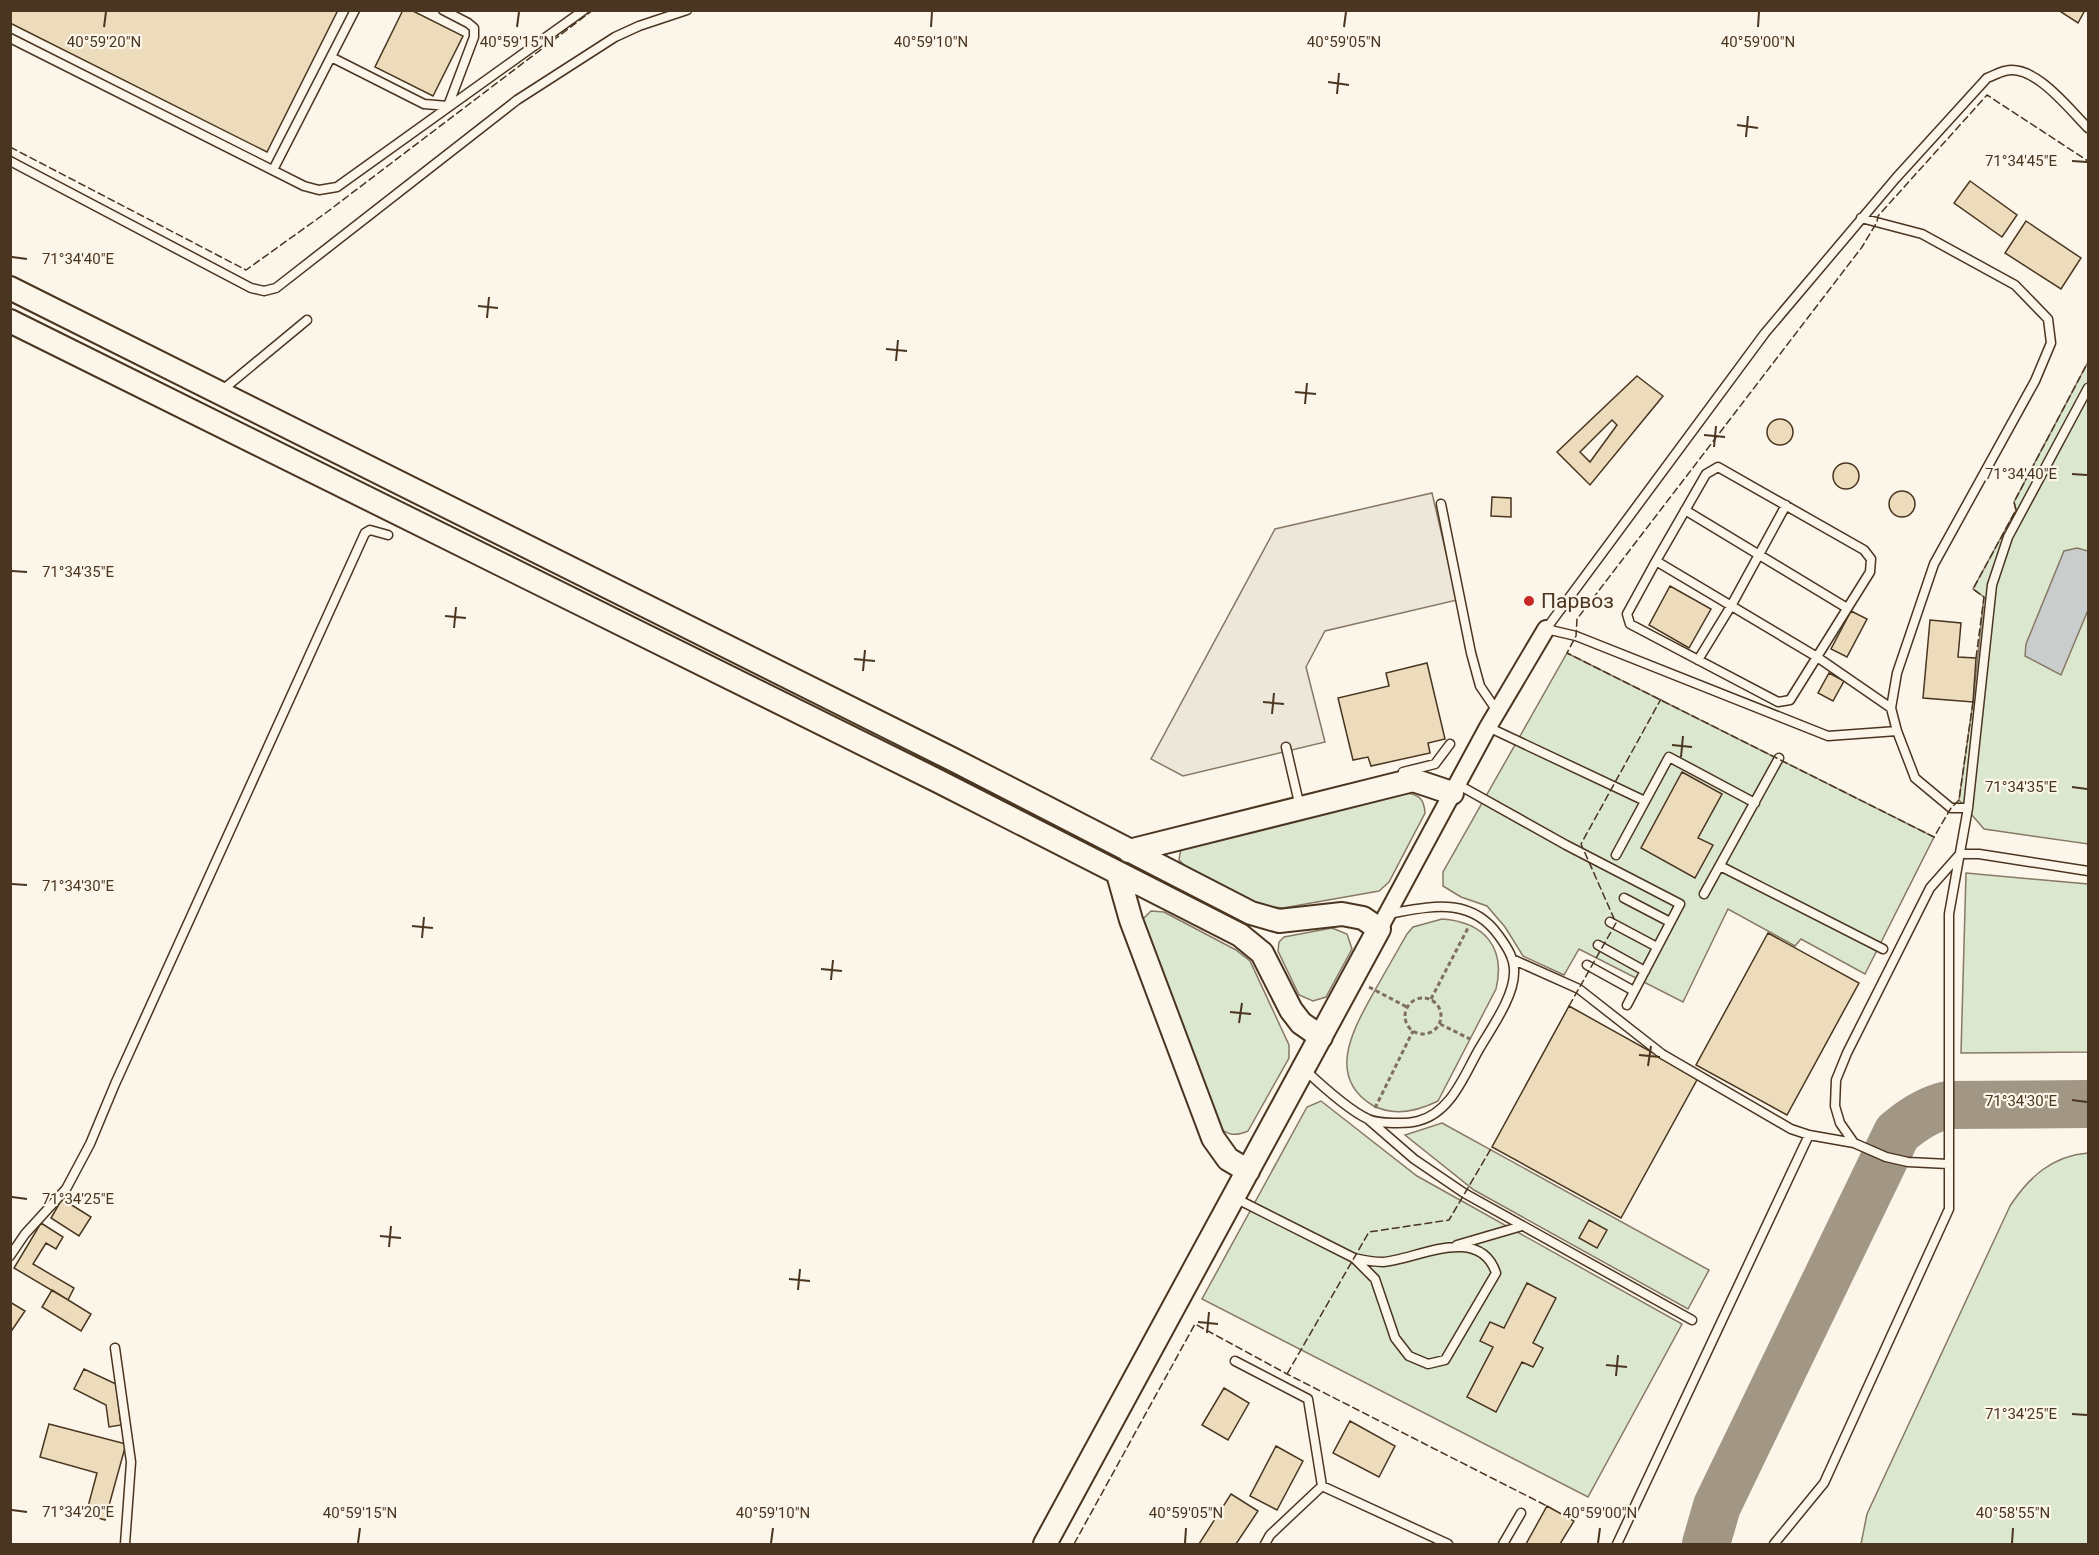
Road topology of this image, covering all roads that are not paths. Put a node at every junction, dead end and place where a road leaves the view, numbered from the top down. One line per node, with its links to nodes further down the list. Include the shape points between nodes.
1 (355, 10): 6 (lane)
2 (443, 10): 7 (lane, via 474,28)
3 (584, 10): 7 (lane)
4 (687, 10): 9 (lane, via 615,37 517,100 276,288 264,291 251,288)
5 (10, 38): 10 (lane)
6 (331, 57): 7 (lane, via 424,104); 10 (lane)
7 (448, 106): 10 (lane, via 337,187 319,190)
8 (2088, 128): 11 (lane, via 2041,81 2026,72 2007,70 1987,78)
9 (10, 161)
10 (273, 170)
11 (1861, 218): 25 (lane, via 1765,333); 28 (lane, via 1922,234 2015,285 2048,319 2051,343 2035,381 1934,564 1897,673)
12 (10, 288): 16 (street)
13 (307, 320): 16 (lane)
14 (10, 321): 46 (street)
15 (2088, 387): 40 (lane, via 2008,537 1992,585)
16 (220, 393): 41 (street)
17 (1441, 504): 29 (lane, via 1471,653 1480,686)
18 (1786, 505): 19 (lane, via 1718,467 1706,474); 21 (lane); 24 (lane, via 1864,550 1871,559 1870,572)
19 (1685, 510): 21 (lane); 22 (lane)
20 (388, 536): 70 (lane, via 370,530 365,533 90,1144 66,1189)
21 (1759, 555): 23 (lane); 24 (lane)
22 (1656, 561): 23 (lane); 27 (lane, via 1627,614 1630,624)
23 (1731, 606): 26 (lane); 27 (lane)
24 (1847, 608): 26 (lane)
25 (1546, 629): 29 (street); 31 (lane, via 1576,636 1828,736)
26 (1816, 657): 27 (lane, via 1790,700 1778,702); 28 (lane)
27 (1698, 660)
28 (1891, 708): 31 (lane)
29 (1497, 711): 30 (street)
30 (1488, 727): 36 (street); 37 (lane)
31 (1897, 731): 40 (lane, via 1915,778 1951,808)
32 (1450, 744): 35 (lane, via 1435,764)
33 (1286, 747): 39 (lane)
34 (1779, 758): 38 (lane)
35 (1391, 775)
36 (1455, 789): 39 (street, via 1413,780); 49 (street); 51 (lane, via 1680,903)
37 (1646, 801): 38 (lane, via 1669,757); 42 (lane)
38 (1755, 803): 44 (lane)
39 (1300, 808): 41 (street)
40 (1968, 808): 43 (lane)
41 (1129, 851): 49 (street, via 1251,914 1279,921 1342,914)
42 (1616, 855)
43 (1960, 855): 45 (lane, via 1979,854); 64 (lane, via 1930,888 1836,1080 1835,1106 1840,1123); 65 (lane, via 1949,914)
44 (1720, 866): 47 (lane); 54 (lane)
45 (2088, 871)
46 (1118, 874): 60 (street, via 1240,935 1262,953 1301,1023); 66 (street, via 1131,920 1214,1138 1228,1159)
47 (1704, 894)
48 (1624, 898): 51 (lane)
49 (1383, 922): 55 (lane, via 1424,908 1451,907 1476,913 1491,925); 60 (street)
50 (1610, 922): 53 (lane)
51 (1670, 922): 53 (lane)
52 (1598, 945): 57 (lane)
53 (1657, 947): 57 (lane)
54 (1882, 950)
55 (1512, 958): 62 (lane, via 1514,974 1508,998 1452,1097 1435,1115 1416,1122); 63 (lane, via 1579,989 1662,1054)
56 (1587, 965): 58 (lane)
57 (1645, 971): 58 (lane)
58 (1634, 991): 59 (lane)
59 (1627, 1005)
60 (1321, 1037): 61 (street)
61 (1303, 1068): 62 (lane); 66 (street)
62 (1369, 1120): 68 (lane, via 1423,1165)
63 (1809, 1136): 64 (lane); 82 (lane)
64 (1854, 1143): 65 (lane, via 1908,1162)
65 (1948, 1164): 83 (lane, via 1949,1209 1942,1226 1824,1483)
66 (1248, 1171): 67 (street)
67 (1233, 1197): 71 (lane); 78 (street)
68 (1522, 1226): 69 (lane); 72 (lane)
69 (1457, 1245): 71 (lane, via 1383,1262); 71 (lane, via 1478,1251 1493,1263 1496,1273 1445,1360 1428,1364 1409,1356 1395,1338 1375,1279)
70 (10, 1256)
71 (1354, 1258)
72 (1692, 1320)
73 (115, 1348): 77 (lane, via 131,1462)
74 (1235, 1361): 75 (lane, via 1308,1399)
75 (1322, 1486): 79 (lane, via 1270,1535); 80 (lane)
76 (1521, 1513): 81 (lane)
77 (125, 1545)
78 (1045, 1545)
79 (1265, 1545)
80 (1448, 1545)
81 (1503, 1545)
82 (1617, 1545)
83 (1774, 1545)

